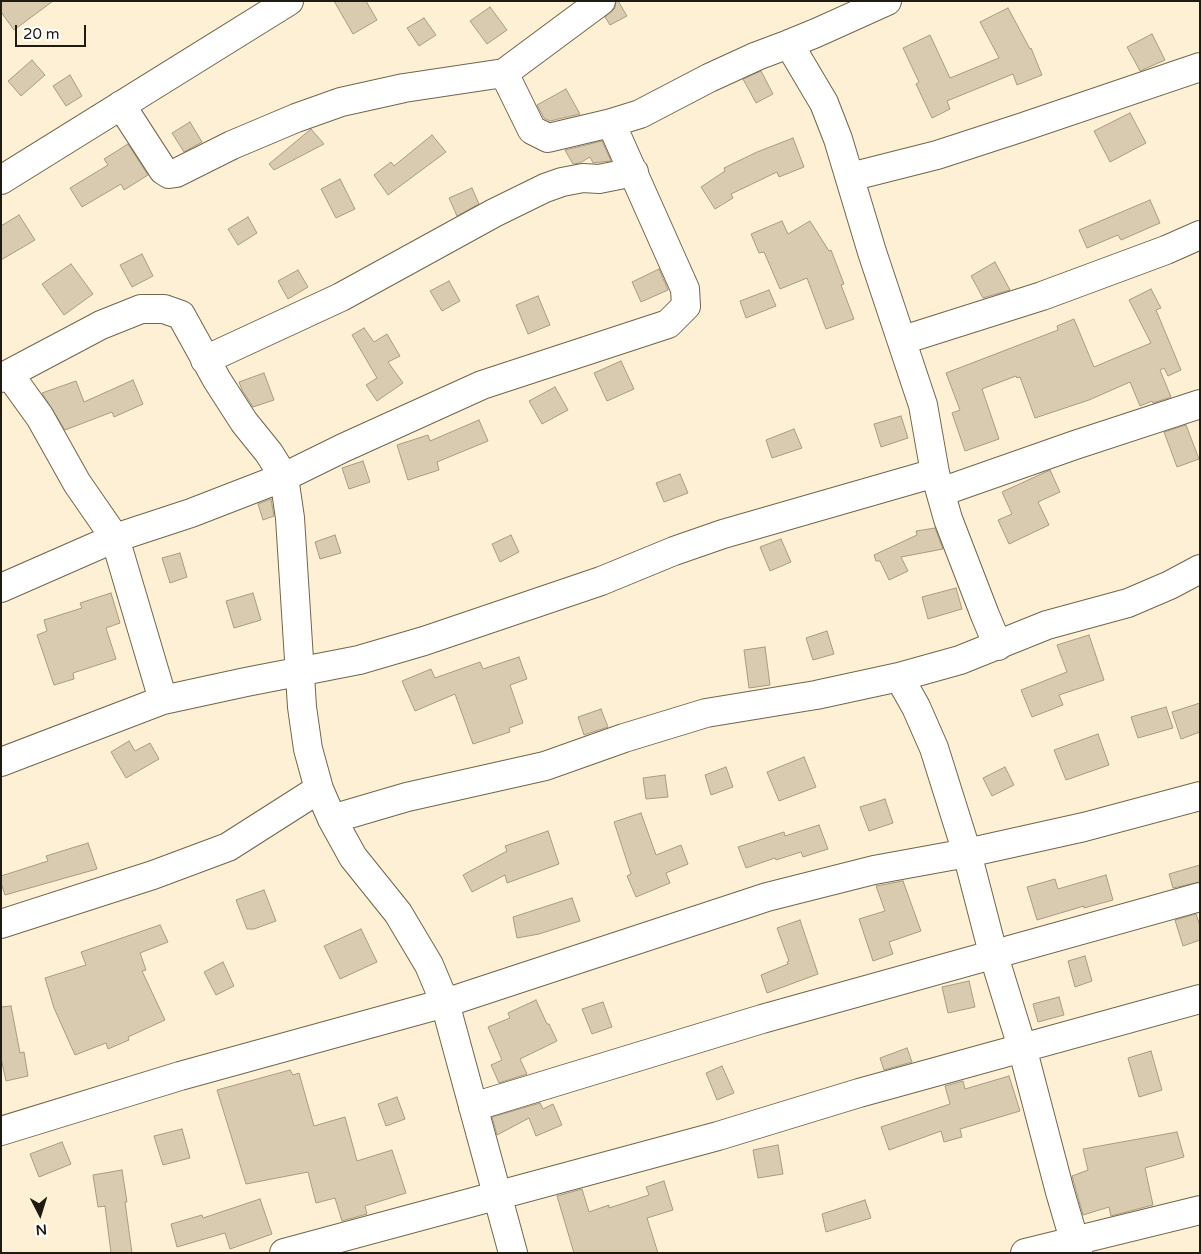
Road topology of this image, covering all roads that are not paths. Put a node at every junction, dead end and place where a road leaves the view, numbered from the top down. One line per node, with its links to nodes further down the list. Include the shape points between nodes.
1 (289, 1): 7 (street)
2 (601, 1): 6 (street)
3 (887, 1): 4 (street)
4 (789, 44): 8 (street, via 709,78 640,114); 10 (street, via 824,102)
5 (1200, 67): 10 (street, via 946,152)
6 (504, 73): 7 (street, via 404,88 342,102 296,118 169,174 163,170); 8 (street, via 532,130 540,135 548,138)
7 (121, 105): 11 (street)
8 (611, 123): 9 (street)
9 (634, 172): 14 (street, via 599,179 583,178 545,188 341,297); 17 (street, via 685,289 686,306 668,324 482,385)
10 (850, 177): 13 (street)
11 (1, 180)
12 (1200, 235): 13 (street, via 1042,296)
13 (903, 340): 18 (street, via 923,405)
14 (205, 360): 15 (street, via 180,315 164,309 141,310 101,325); 17 (street)
15 (5, 376): 19 (street, via 40,417)
16 (1200, 404): 18 (street)
17 (284, 477): 19 (street); 23 (street, via 290,518)
18 (938, 483): 22 (street, via 948,519); 23 (street, via 723,534 601,581 424,641 359,660)
19 (114, 538): 21 (street); 25 (street)
20 (1200, 569): 22 (street, via 1128,602 1047,625)
21 (1, 588)
22 (998, 646): 24 (street)
23 (300, 671): 25 (street); 27 (street, via 308,749)
24 (899, 677): 29 (street, via 706,713 545,766 407,797); 30 (street, via 934,748)
25 (163, 700): 26 (street)
26 (1, 762)
27 (319, 789): 29 (street); 32 (street, via 228,848)
28 (1200, 796): 30 (street)
29 (332, 819): 35 (street, via 353,858 398,913 429,965)
30 (967, 854): 33 (street); 35 (street, via 874,870 767,897)
31 (1200, 897): 33 (street)
32 (1, 924)
33 (993, 954): 36 (street); 37 (street, via 762,1019)
34 (1200, 999): 36 (street)
35 (445, 1003): 37 (street); 38 (street, via 180,1076)
36 (1022, 1047): 39 (street, via 718,1136); 41 (street)
37 (473, 1107): 39 (street)
38 (1, 1131)
39 (497, 1195): 42 (street); 43 (street)
40 (1200, 1210): 41 (street)
41 (1076, 1246): 44 (street)
42 (284, 1253)
43 (513, 1253)
44 (1025, 1253)

